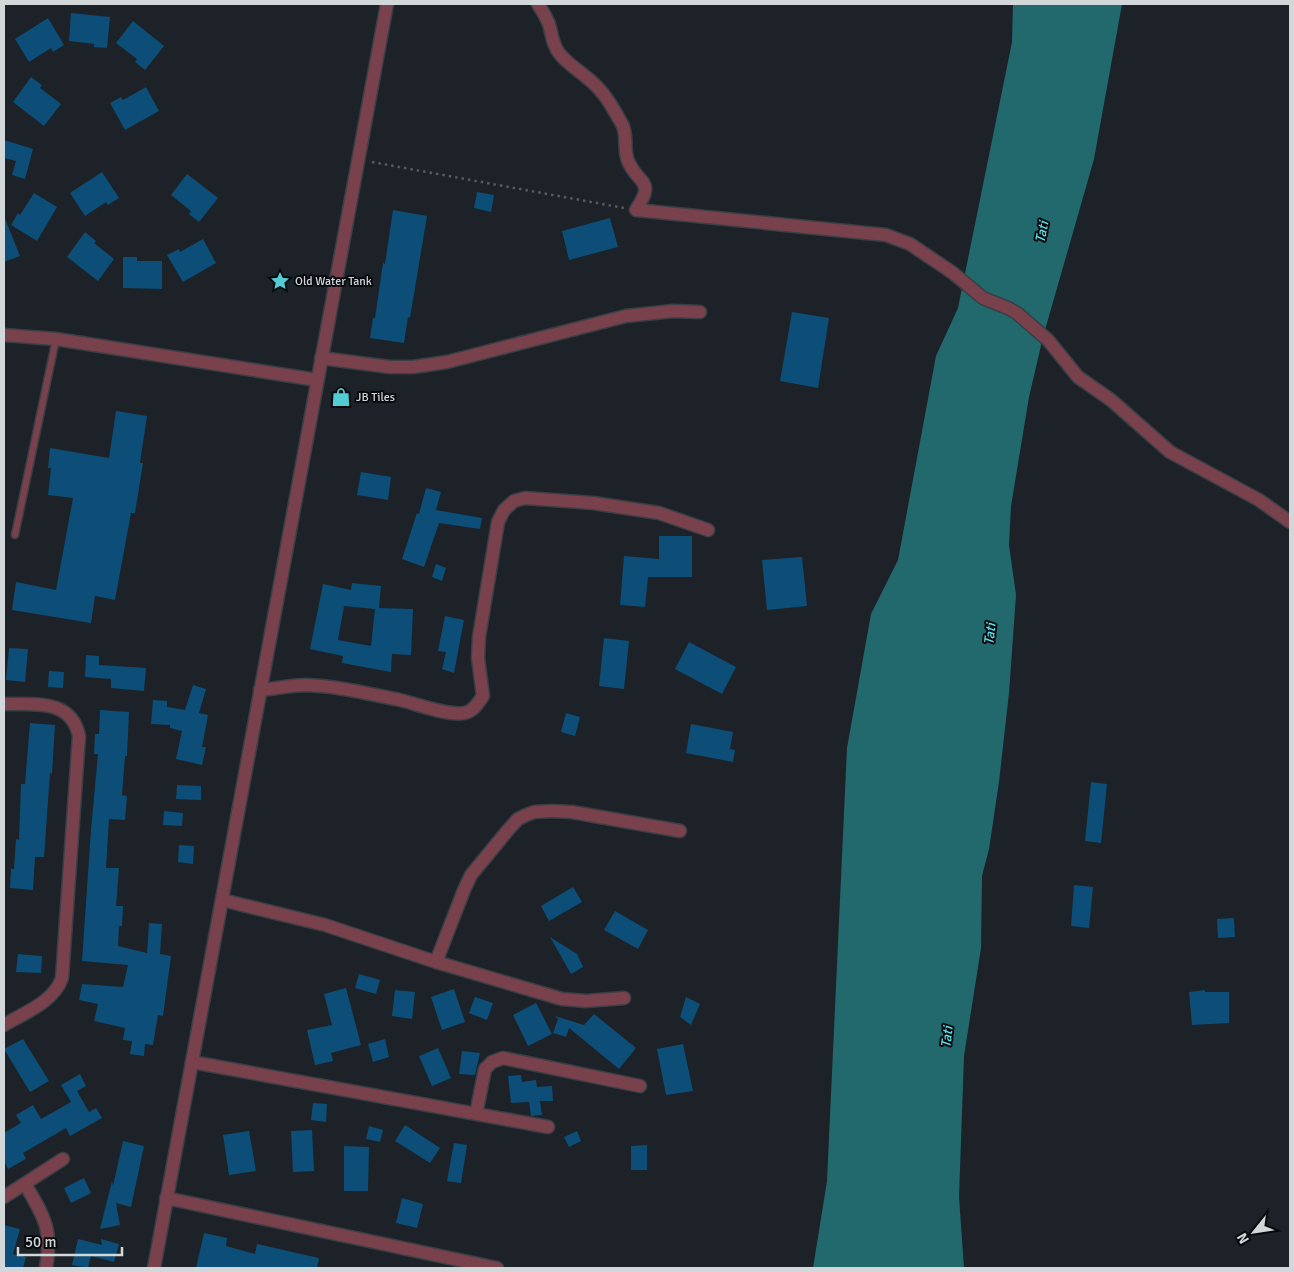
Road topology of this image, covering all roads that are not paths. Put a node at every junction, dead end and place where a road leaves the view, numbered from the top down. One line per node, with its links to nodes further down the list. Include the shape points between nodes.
1 (386, 4): 6 (street)
2 (538, 4): 8 (street, via 559,54 603,92 625,130 626,156 646,188 636,210 900,239 953,273 984,298 1018,314 1048,340 1078,377 1170,452 1259,500)
3 (700, 312): 6 (street, via 626,316 447,362 413,367)
4 (4, 335): 5 (street)
5 (56, 339): 7 (street); 10 (lane)
6 (321, 358): 7 (street)
7 (317, 380): 11 (street)
8 (1290, 522)
9 (708, 530): 11 (street, via 659,513 621,507 525,498 514,501 498,522 479,637 483,696 475,708 465,713 454,713 344,689 306,685)
10 (15, 535)
11 (260, 690): 14 (street)
12 (4, 704): 17 (street, via 52,706 64,710 74,721 78,736 62,978 53,994)
13 (680, 831): 15 (street, via 572,812 543,812 518,819 471,875)
14 (222, 900): 15 (street, via 325,925); 18 (street)
15 (436, 962): 16 (street, via 562,1000)
16 (624, 998)
17 (4, 1025)
18 (192, 1062): 20 (street); 25 (street)
19 (640, 1086): 20 (street, via 503,1058 484,1069)
20 (476, 1114): 21 (street)
21 (548, 1127)
22 (63, 1159): 23 (street)
23 (25, 1184): 24 (street); 26 (street, via 46,1221 50,1238)
24 (4, 1197)
25 (166, 1198): 27 (street); 28 (street)
26 (46, 1268)
27 (154, 1268)
28 (497, 1268)

